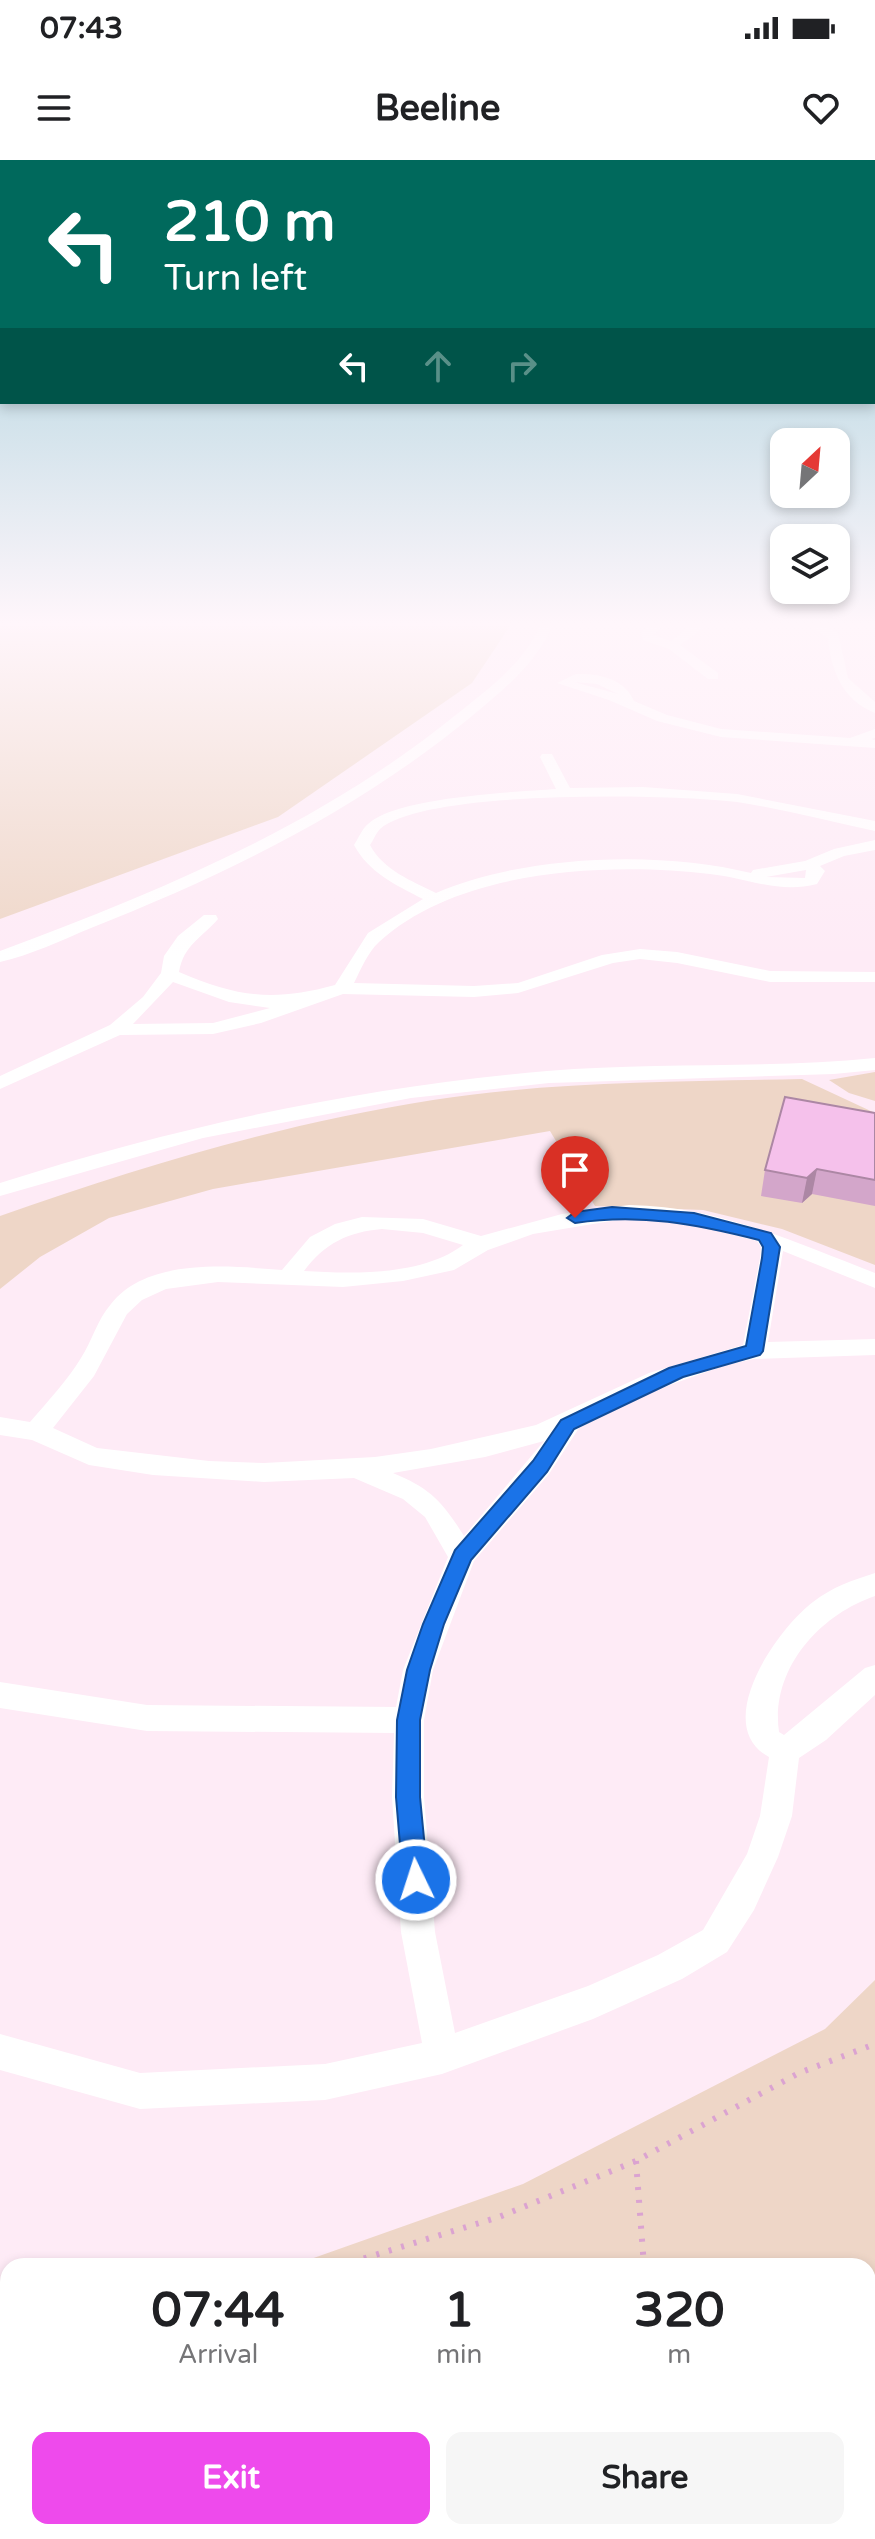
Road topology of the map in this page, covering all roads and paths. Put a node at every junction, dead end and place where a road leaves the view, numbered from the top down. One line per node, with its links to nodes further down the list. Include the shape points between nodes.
1 (440, 737): 14 (street, via 319,818 121,913)
2 (780, 737): 4 (street)
3 (865, 737): 4 (street)
4 (852, 742): 5 (street)
5 (875, 744)
6 (547, 757): 7 (street)
7 (565, 793): 8 (street, via 687,793); 12 (street, via 482,798 413,810 374,826 362,845 365,853)
8 (837, 817): 9 (street); 11 (street, via 843,833)
9 (875, 826)
10 (875, 845): 11 (street)
11 (840, 852): 12 (street, via 809,865 817,871 800,885 658,865 608,864 507,878)
12 (436, 900): 17 (street, via 374,937)
13 (210, 919): 15 (street, via 184,940 173,956)
14 (0, 957)
15 (170, 974): 18 (street, via 259,1005); 19 (street)
16 (875, 977): 17 (street, via 818,979 672,968 494,991)
17 (342, 989): 18 (street)
18 (304, 1001): 19 (street, via 257,1021 207,1032)
19 (117, 1029): 21 (street)
20 (875, 1064): 22 (street, via 806,1071 548,1077 394,1094 194,1137)
21 (0, 1083)
22 (0, 1190)
23 (765, 1236): 24 (street, via 694,1218 612,1212); 26 (street); 28 (street, via 771,1258)
24 (481, 1244): 25 (street, via 456,1261 372,1278); 25 (street, via 429,1225 368,1224 323,1238)
25 (286, 1280): 31 (street, via 200,1273 163,1281 133,1296)
26 (875, 1281)
27 (875, 1347): 28 (street)
28 (754, 1351): 29 (street, via 654,1381)
29 (568, 1425): 32 (street, via 434,1460); 33 (street, via 540,1467)
30 (0, 1426): 31 (street)
31 (36, 1432): 32 (street, via 92,1456 135,1464 249,1475)
32 (359, 1469): 33 (street, via 412,1492 434,1510)
33 (462, 1556): 37 (street, via 430,1635)
34 (875, 1584): 38 (street, via 840,1598 790,1641 778,1661 765,1693 762,1727 765,1740)
35 (875, 1677): 38 (street)
36 (0, 1695): 37 (street, via 147,1718)
37 (409, 1720): 41 (street, via 408,1797 418,1932)
38 (785, 1751): 41 (street, via 776,1816 762,1857 715,1941 593,2002)
39 (875, 2044): 42 (path, via 799,2073)
40 (0, 2052): 41 (street, via 140,2091 325,2082)
41 (442, 2056)
42 (636, 2161): 43 (path, via 499,2217); 44 (path)
43 (365, 2258)
44 (643, 2258)

